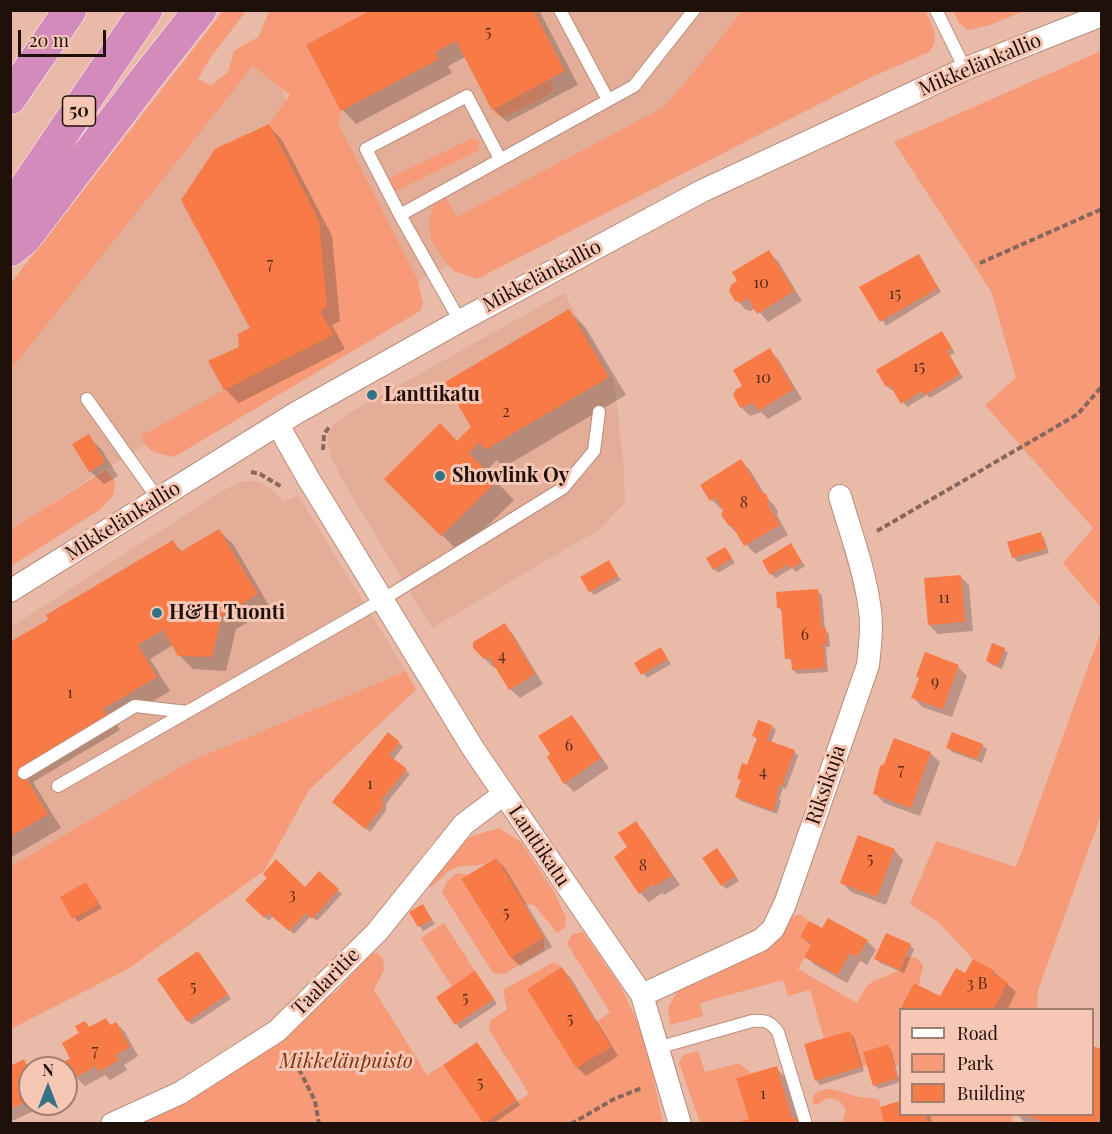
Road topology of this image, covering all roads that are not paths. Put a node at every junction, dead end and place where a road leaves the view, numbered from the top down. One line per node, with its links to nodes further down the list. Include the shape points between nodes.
1 (69, 10): 9 (highway)
2 (146, 10): 12 (highway, 50)
3 (200, 10): 14 (highway, via 25,238)
4 (560, 10): 10 (lane)
5 (694, 10): 10 (lane, via 634,86)
6 (936, 10): 8 (lane)
7 (1101, 15): 8 (street, Mikkelänkallio)
8 (965, 69): 15 (street, Mikkelänkallio, via 702,191)
9 (10, 98)
10 (608, 100): 11 (lane)
11 (501, 159): 13 (lane); 13 (lane, via 467,96 366,149)
12 (10, 211)
13 (400, 215): 15 (lane)
14 (10, 250)
15 (460, 321): 18 (street, Mikkelänkallio)
16 (87, 399): 20 (lane)
17 (598, 412): 22 (lane, via 594,451 563,488)
18 (278, 425): 20 (street, Mikkelänkallio); 22 (street, Lanttikatu)
19 (840, 496): 27 (street, Riksikuja, via 870,605 868,665 785,904 773,929 761,940)
20 (158, 499): 21 (street, Mikkelänkallio)
21 (10, 591)
22 (382, 600): 23 (lane); 26 (street, Lanttikatu)
23 (187, 712): 24 (lane, via 135,706); 25 (lane)
24 (24, 773)
25 (58, 786)
26 (504, 794): 27 (street, Lanttikatu); 29 (street, Taalaritie, via 464,824 377,932 277,1031 180,1094)
27 (642, 995): 28 (street, Lanttikatu)
28 (657, 1048): 30 (street, Lanttikatu); 31 (lane, via 752,1021 771,1023 778,1032)
29 (112, 1124)
30 (680, 1124)
31 (806, 1124)

